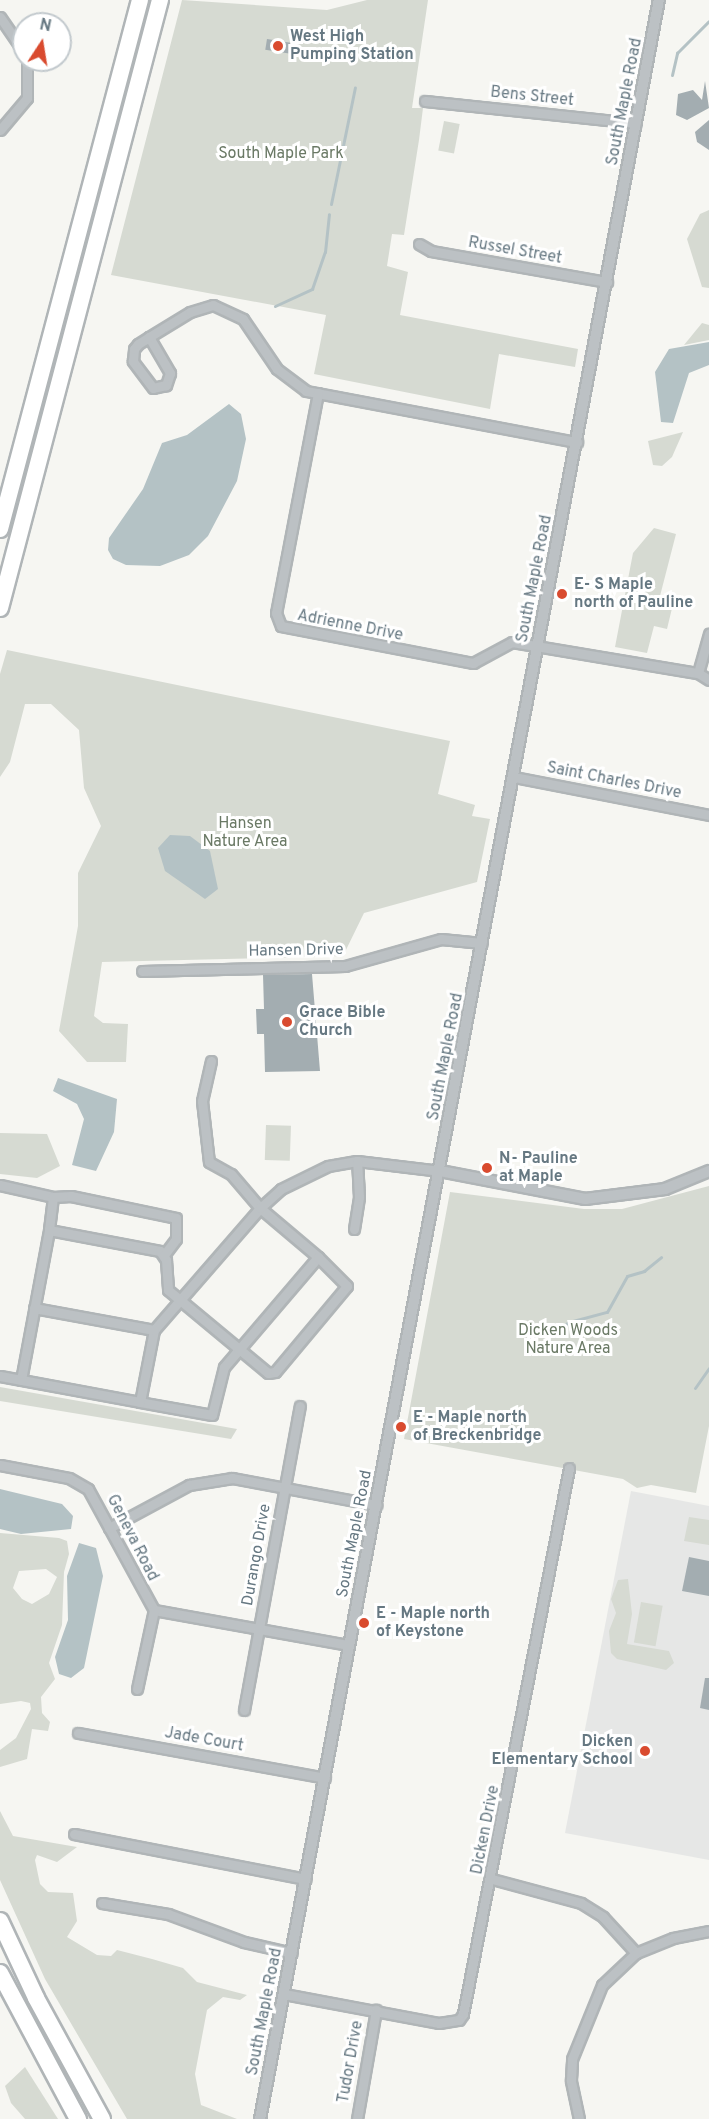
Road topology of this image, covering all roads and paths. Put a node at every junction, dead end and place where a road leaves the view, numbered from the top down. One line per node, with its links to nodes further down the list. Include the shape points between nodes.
1 (140, 0): 15 (highway)
2 (160, 0): 16 (highway)
3 (659, 0): 8 (street, South Maple Road)
4 (0, 17): 5 (street)
5 (12, 34)
6 (27, 72): 9 (street, via 27,98)
7 (425, 101): 8 (street, Bens Street)
8 (636, 123): 11 (street, South Maple Road)
9 (0, 130)
10 (419, 244): 11 (street, Russel Street, via 431,251)
11 (607, 282): 14 (street, South Maple Road)
12 (149, 337): 12 (street, via 134,349 133,361 147,385 160,388 170,373); 13 (street, via 200,307 226,308 243,318 288,380)
13 (318, 393): 14 (street); 18 (street, Adrienne Drive, via 277,623 286,629 463,662 480,661 507,643)
14 (577, 442): 18 (street, South Maple Road)
15 (0, 529)
16 (0, 608)
17 (709, 634): 19 (street)
18 (538, 646): 19 (street); 21 (street, South Maple Road)
19 (698, 673): 20 (street)
20 (709, 680)
21 (514, 777): 22 (street, Saint Charles Drive); 23 (street, South Maple Road)
22 (709, 815)
23 (482, 943): 24 (street, Hansen Drive, via 441,939 345,966); 28 (street, South Maple Road)
24 (142, 971)
25 (211, 1061): 31 (street, via 202,1101 208,1162 231,1174)
26 (357, 1161): 28 (street); 31 (street, via 303,1176); 32 (street, via 359,1197)
27 (709, 1171): 28 (street, via 665,1189 585,1198)
28 (440, 1172): 47 (street, South Maple Road)
29 (0, 1185): 30 (street)
30 (53, 1197): 33 (street); 34 (street, via 71,1196 176,1218 176,1239)
31 (260, 1208): 35 (street); 36 (street)
32 (354, 1228)
33 (49, 1230): 34 (street, via 155,1249); 37 (street)
34 (164, 1255): 36 (street, via 168,1290)
35 (318, 1257): 39 (street); 39 (street, via 345,1280 344,1293 275,1372 261,1370)
36 (181, 1301): 38 (street); 39 (street)
37 (34, 1308): 38 (street); 41 (street)
38 (154, 1330): 42 (street)
39 (238, 1351): 42 (street, via 219,1376 212,1415)
40 (0, 1377): 41 (street)
41 (21, 1380): 42 (street)
42 (140, 1402)
43 (300, 1406): 46 (street, Durango Drive)
44 (0, 1465): 48 (street, Geneva Road, via 80,1483 96,1500)
45 (569, 1468): 58 (street, Dicken Drive)
46 (285, 1488): 47 (street); 48 (street, via 232,1478 189,1485); 50 (street, Durango Drive)
47 (376, 1504): 51 (street, South Maple Road)
48 (109, 1528): 49 (street, Geneva Road)
49 (154, 1610): 50 (street); 52 (street)
50 (259, 1628): 51 (street); 53 (street, Durango Drive)
51 (349, 1645): 55 (street, South Maple Road)
52 (137, 1689)
53 (244, 1710)
54 (78, 1733): 55 (street, Jade Court)
55 (325, 1778): 57 (street, South Maple Road)
56 (74, 1834): 57 (street)
57 (306, 1879): 62 (street, South Maple Road)
58 (492, 1879): 63 (street, via 581,1903 603,1917); 66 (street, Dicken Drive, via 466,2006 459,2020 439,2023)
59 (102, 1903): 62 (street, via 168,1914 244,1942)
60 (0, 1921): 68 (highway, via 36,1998)
61 (709, 1931): 63 (street, via 673,1938)
62 (292, 1953): 65 (street, South Maple Road)
63 (636, 1953): 71 (street, via 602,1985 576,2044 571,2080)
64 (0, 1973): 67 (highway)
65 (284, 1994): 66 (street, Dicken Drive); 69 (street, South Maple Road)
66 (376, 2010): 70 (street, Tudor Drive)
67 (78, 2119)
68 (102, 2119)
69 (260, 2119)
70 (357, 2119)
71 (579, 2119)

